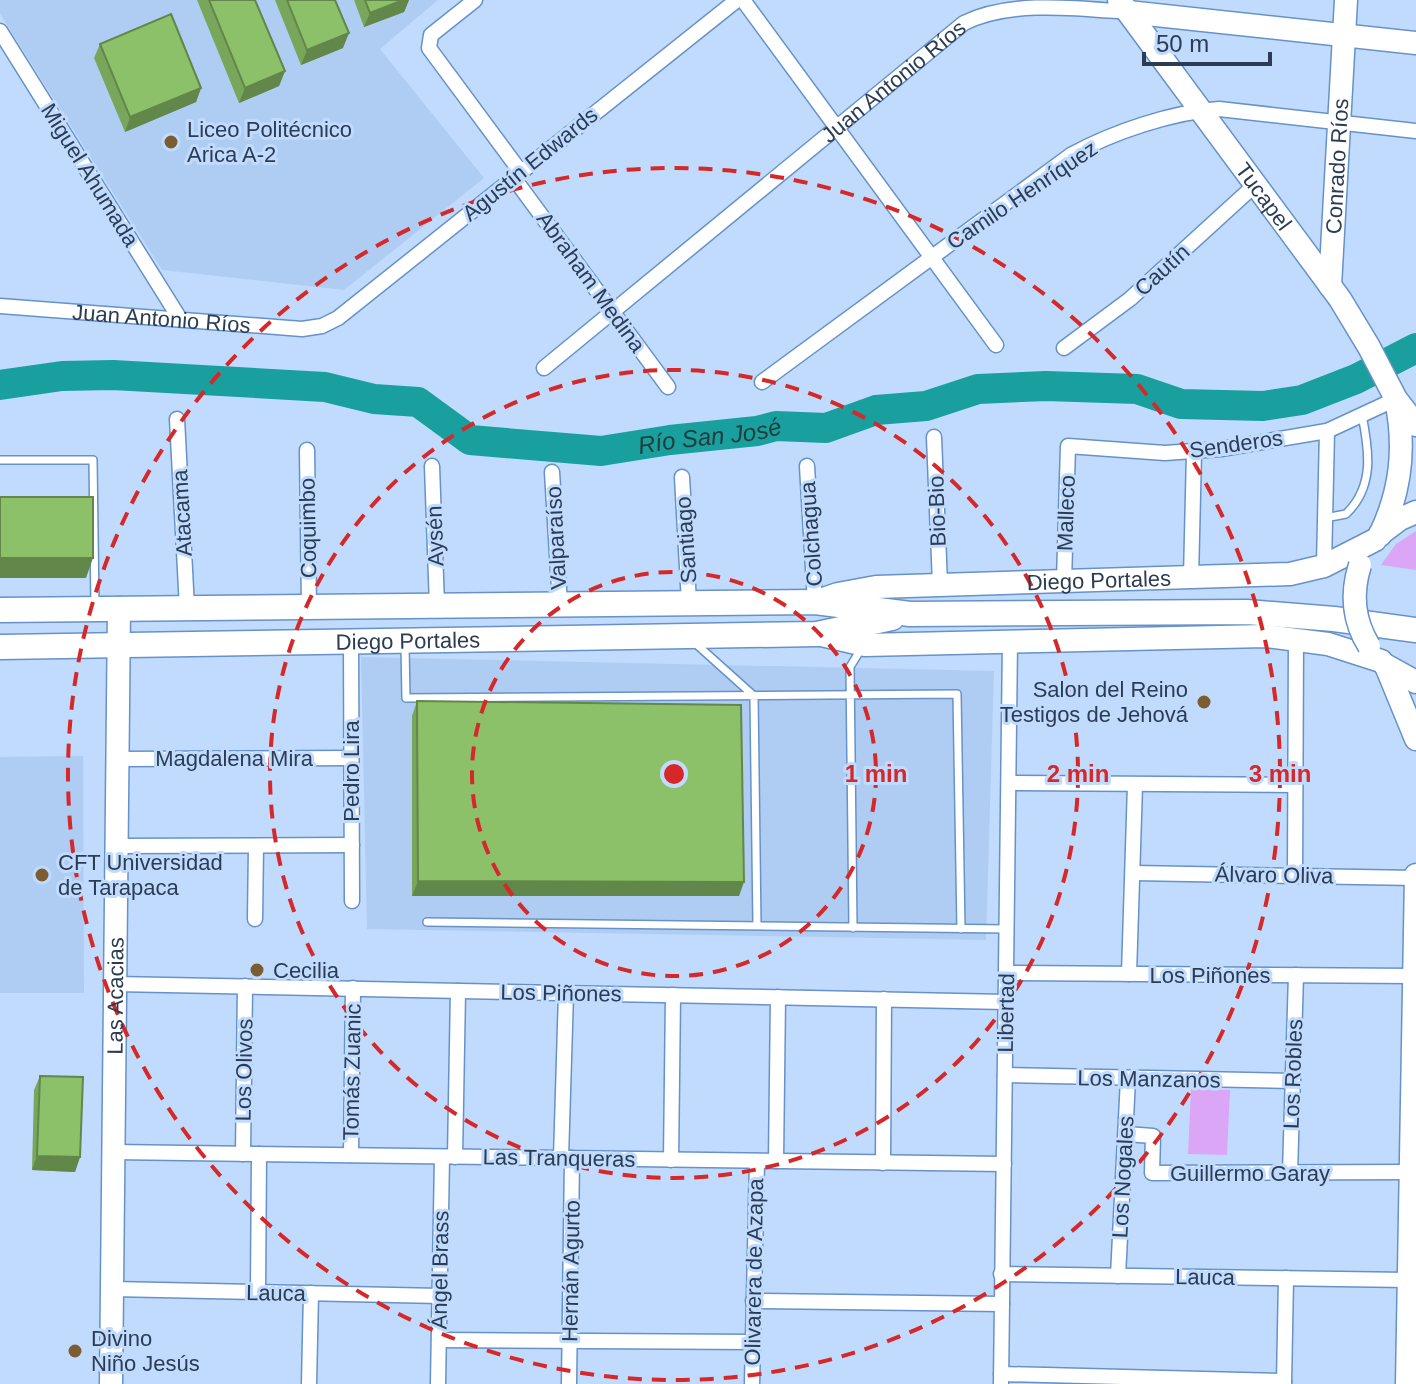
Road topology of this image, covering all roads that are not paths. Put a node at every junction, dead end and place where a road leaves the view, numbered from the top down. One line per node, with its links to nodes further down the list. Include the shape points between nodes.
1 (475, 0): 12 (street, Abraham Medina, via 431,35 429,48)
2 (740, 0): 10 (street); 12 (street, Agustín Edwards)
3 (1346, 0): 6 (main road, Conrado Ríos)
4 (1123, 6): 6 (main road, Juan Antonio Ríos); 8 (main road, Tucapel); 10 (street, Juan Antonio Ríos, via 1016,7 984,13 953,31)
5 (0, 31): 18 (street, Miguel Ahumada)
6 (1344, 35): 7 (main road, Juan Antonio Ríos); 9 (main road, Conrado Ríos)
7 (1416, 43)
8 (1200, 110): 9 (street, Camilo Henríquez); 13 (main road, Tucapel); 14 (street, Camilo Henríquez, via 1089,145)
9 (1339, 122): 11 (street, Camilo Henríquez); 15 (main road, Conrado Ríos)
10 (837, 128): 14 (street); 17 (street, Juan Antonio Ríos)
11 (1416, 131)
12 (517, 174): 17 (street, Abraham Medina); 19 (street, Agustín Edwards)
13 (1255, 185): 15 (main road, Tucapel); 21 (street, Cautín, via 1130,299)
14 (932, 257): 20 (street); 23 (street, Camilo Henríquez)
15 (1330, 286): 25 (main road, Tucapel)
16 (0, 306): 18 (street, Juan Antonio Ríos)
17 (613, 312): 22 (street, Juan Antonio Ríos); 24 (street, Abraham Medina)
18 (180, 319): 19 (street, Juan Antonio Ríos)
19 (322, 326)
20 (996, 345)
21 (1064, 348)
22 (544, 368)
23 (762, 382)
24 (668, 387)
25 (1392, 392): 26 (street, Senderos); 28 (main road, Tucapel); 41 (main road, Tucapel, via 1402,439 1399,478)
26 (1362, 415): 29 (street, Senderos); 40 (lane, via 1370,452 1364,487 1350,511)
27 (177, 419): 53 (street, Atacama)
28 (1415, 422)
29 (1327, 431): 33 (street, Senderos); 40 (street)
30 (934, 437): 45 (street, Bio-Bio)
31 (1068, 446): 33 (street, Senderos); 44 (street, Malleco)
32 (307, 450): 51 (street, Coquimbo)
33 (1194, 452): 43 (street)
34 (0, 460): 52 (lane, via 93,460)
35 (432, 466): 50 (street, Aysén)
36 (807, 466): 46 (street, Colchagua)
37 (552, 472): 48 (street, Valparaíso)
38 (682, 477): 47 (street, Santiago)
39 (1416, 512): 41 (main road, Diego Portales)
40 (1325, 518): 42 (street)
41 (1377, 537): 42 (main road, Diego Portales); 66 (main road, bridge, via 1360,565 1355,611)
42 (1324, 566): 43 (main road, Diego Portales, via 1277,576)
43 (1191, 578): 44 (main road, Diego Portales)
44 (1064, 581): 45 (main road, Diego Portales)
45 (940, 584): 46 (main road, Diego Portales, via 856,590)
46 (815, 602): 47 (main road, Diego Portales); 55 (main road, Diego Portales)
47 (689, 603): 48 (main road, Diego Portales)
48 (560, 605): 50 (main road, Diego Portales)
49 (403, 606): 50 (main road, Diego Portales); 51 (main road, Diego Portales); 60 (main road)
50 (437, 606)
51 (309, 607): 53 (main road, Diego Portales)
52 (108, 608): 53 (main road, Diego Portales); 54 (main road, Diego Portales); 63 (main road, Las Acacias)
53 (187, 608)
54 (0, 610)
55 (910, 614): 56 (main road, Diego Portales, via 1213,610); 57 (main road, Diego Portales)
56 (1416, 630)
57 (817, 634): 58 (main road, Diego Portales); 64 (main road, Diego Portales)
58 (687, 636): 60 (main road, Diego Portales); 69 (lane)
59 (1296, 638): 61 (main road, Diego Portales); 66 (main road, Diego Portales); 75 (street)
60 (405, 641): 62 (main road, Diego Portales); 69 (lane, via 406,698)
61 (1010, 641): 64 (main road, Diego Portales); 73 (street, Libertad)
62 (351, 642): 63 (main road, Diego Portales); 71 (street, Pedro Lira)
63 (119, 645): 65 (main road, Diego Portales); 72 (main road, Las Acacias)
64 (865, 645): 68 (lane, via 850,667)
65 (0, 647)
66 (1379, 658): 67 (main road, Diego Portales); 70 (main road)
67 (1416, 682)
68 (850, 695): 69 (lane); 86 (lane); 87 (lane, via 957,694)
69 (754, 696): 85 (lane)
70 (1416, 739)
71 (351, 758): 72 (street, Magdalena Mira); 76 (street, Pedro Lira)
72 (118, 759): 77 (main road, Las Acacias)
73 (1009, 783): 74 (street); 88 (street, Libertad)
74 (1135, 785): 75 (street); 79 (street)
75 (1295, 785): 80 (street)
76 (352, 845): 78 (street); 82 (street, Pedro Lira)
77 (117, 846): 78 (street); 93 (main road, Las Acacias)
78 (256, 846): 83 (street)
79 (1133, 873): 80 (street, Álvaro Oliva); 90 (street)
80 (1295, 876): 81 (street, Álvaro Oliva)
81 (1416, 877): 92 (main road)
82 (352, 901)
83 (255, 919)
84 (427, 922): 85 (lane)
85 (757, 926): 86 (lane)
86 (853, 928): 87 (lane)
87 (961, 929): 88 (lane)
88 (1007, 929): 89 (street, Libertad)
89 (1006, 973): 90 (street, Los Piñones); 101 (street, Libertad)
90 (1129, 974): 91 (street, Los Piñones)
91 (1296, 975): 92 (street, Los Piñones); 104 (street, Los Robles)
92 (1414, 976): 117 (main road)
93 (115, 984): 94 (street, Los Piñones); 106 (main road, Las Acacias)
94 (245, 986): 95 (street, Los Piñones); 107 (street, Los Olivos)
95 (353, 988): 96 (street, Los Piñones); 109 (street, Tomás Zuanic)
96 (458, 991): 97 (street, Los Piñones); 110 (street, Ángel Brass)
97 (566, 993): 98 (street, Los Piñones); 111 (street, Hernán Agurto)
98 (673, 995): 99 (street, Los Piñones); 112 (street)
99 (778, 997): 100 (street, Los Piñones); 114 (street, Olivarera de Azapa)
100 (884, 999): 101 (street, Los Piñones); 115 (street)
101 (1006, 1002): 102 (street, Libertad)
102 (1005, 1075): 103 (street, Los Manzanos); 116 (street, Libertad)
103 (1128, 1079): 104 (street, Los Manzanos); 105 (street, Los Nogales)
104 (1293, 1081): 118 (street, Los Robles)
105 (1126, 1134): 118 (street, Guillermo Garay, via 1153,1136 1152,1173); 120 (street, Los Nogales)
106 (114, 1152): 107 (street, Las Tranqueras); 123 (main road, Las Acacias)
107 (243, 1154): 108 (street, Las Tranqueras)
108 (259, 1154): 109 (street, Las Tranqueras); 124 (street, Los Olivos)
109 (351, 1155): 110 (street, Las Tranqueras)
110 (449, 1157): 111 (street, Las Tranqueras); 126 (street, Ángel Brass)
111 (567, 1158): 112 (street, Las Tranqueras); 130 (street, Hernán Agurto)
112 (671, 1160): 113 (street, Las Tranqueras)
113 (757, 1161): 114 (street, Las Tranqueras); 127 (street, Olivarera de Azapa)
114 (776, 1161): 115 (street, Las Tranqueras)
115 (883, 1163): 116 (street, Las Tranqueras)
116 (1004, 1164): 119 (street, Libertad)
117 (1411, 1172): 118 (street, Guillermo Garay); 122 (main road)
118 (1290, 1173)
119 (1001, 1274): 120 (street, Lauca); 128 (street, Libertad)
120 (1118, 1276): 121 (street, Lauca)
121 (1286, 1278): 122 (street, Lauca); 134 (street)
122 (1408, 1280): 140 (main road)
123 (112, 1289): 124 (street, Lauca); 135 (main road, Las Acacias)
124 (258, 1292): 125 (street, Lauca)
125 (311, 1293): 126 (street, Lauca); 136 (street)
126 (440, 1296): 129 (street, Ángel Brass)
127 (753, 1301): 128 (street); 131 (street, Olivarera de Azapa)
128 (1002, 1304): 132 (street, Libertad)
129 (439, 1340): 130 (street); 137 (street, Ángel Brass)
130 (569, 1341): 131 (street); 138 (street, Hernán Agurto)
131 (753, 1342): 139 (street, Olivarera de Azapa)
132 (1001, 1379): 133 (street)
133 (1123, 1381): 134 (street)
134 (1284, 1382)
135 (111, 1384)
136 (309, 1384)
137 (438, 1384)
138 (569, 1384)
139 (752, 1384)
140 (1407, 1384)

